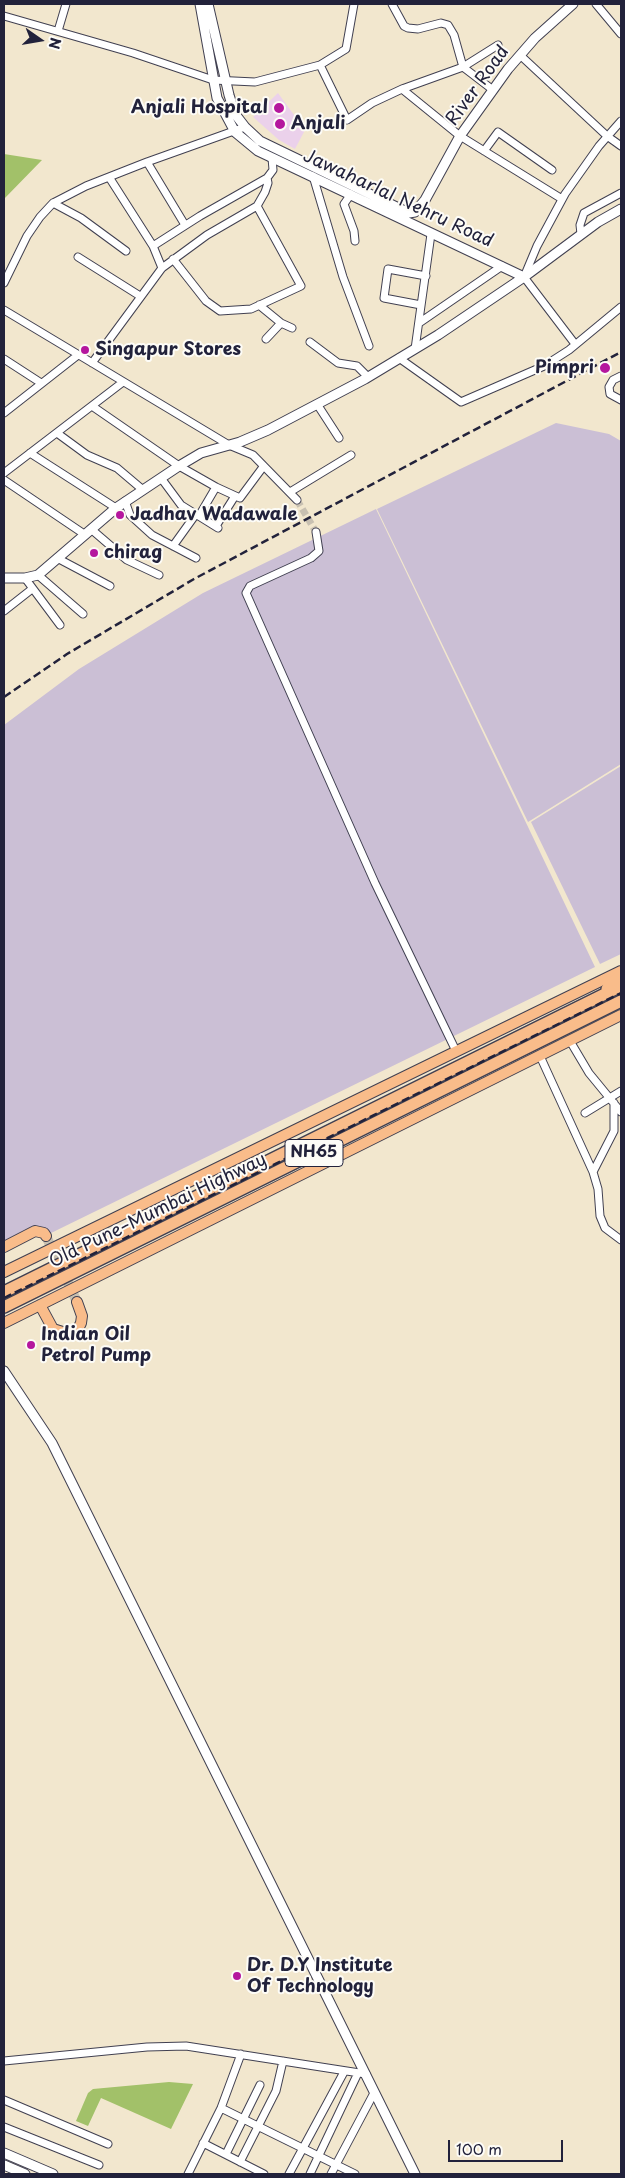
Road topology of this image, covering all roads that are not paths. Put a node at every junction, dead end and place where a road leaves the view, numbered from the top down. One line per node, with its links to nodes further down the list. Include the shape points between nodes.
1 (66, 4): 9 (street)
2 (200, 4): 15 (street)
3 (208, 4): 16 (street)
4 (354, 4): 13 (street, via 346,49)
5 (392, 4): 14 (street, via 408,28 441,23 448,25 454,35)
6 (573, 4): 12 (street, River Road)
7 (596, 4): 10 (street)
8 (4, 16): 9 (street)
9 (58, 31): 15 (street)
10 (621, 34)
11 (498, 45): 14 (street)
12 (520, 56): 18 (street, River Road); 23 (street)
13 (320, 65): 16 (street, via 255,82); 17 (street, via 347,120 372,103)
14 (462, 67): 17 (street); 18 (street)
15 (214, 80): 16 (street); 21 (street, via 217,98)
16 (225, 80): 20 (street, via 235,114)
17 (402, 89): 22 (street)
18 (493, 90): 22 (street, River Road)
19 (621, 121): 23 (street)
20 (245, 127): 21 (street); 22 (street, River Road, via 260,141 404,212 415,212 425,200)
21 (235, 132): 26 (street, Jawaharlal Nehru Road); 27 (street)
22 (460, 136): 25 (street)
23 (607, 136): 24 (street); 34 (street)
24 (621, 146)
25 (484, 151): 28 (street, via 498,132); 34 (street)
26 (272, 158): 29 (street, Jawaharlal Nehru Road); 31 (street, via 273,170)
27 (147, 162): 30 (street); 38 (street)
28 (552, 170)
29 (313, 176): 33 (street, Jawaharlal Nehru Road); 62 (street, via 343,277)
30 (109, 177): 35 (street); 42 (street)
31 (267, 178): 36 (street, via 265,192); 38 (street)
32 (621, 193): 40 (street, via 584,212)
33 (351, 194): 39 (street, Jawaharlal Nehru Road); 41 (street, via 344,204)
34 (562, 199): 49 (street)
35 (53, 203): 43 (street, via 81,218); 50 (street, via 27,236)
36 (257, 206): 45 (street); 52 (street, via 300,286)
37 (621, 209): 40 (street)
38 (185, 225): 42 (street)
39 (431, 234): 46 (street, Jawaharlal Nehru Road); 48 (street)
40 (581, 234): 49 (street)
41 (355, 242)
42 (153, 246): 47 (street)
43 (126, 251)
44 (78, 257): 51 (street)
45 (173, 259): 47 (street); 52 (street, via 206,301 220,311 251,309)
46 (502, 266): 49 (street, Jawaharlal Nehru Road); 57 (street)
47 (162, 268): 51 (street)
48 (426, 276): 53 (street); 53 (street, via 388,269 384,298)
49 (524, 277): 61 (street); 63 (street)
50 (4, 283)
51 (140, 296): 67 (street)
52 (259, 305): 56 (street)
53 (421, 305): 57 (street)
54 (621, 307): 61 (street)
55 (4, 310): 64 (street)
56 (281, 323): 58 (street); 59 (street)
57 (419, 323): 63 (street)
58 (292, 328)
59 (266, 339)
60 (310, 342): 68 (street, via 338,363 357,366)
61 (575, 344): 65 (street, via 544,366 461,402)
62 (369, 346)
63 (415, 349): 65 (street)
64 (78, 355): 67 (street); 71 (street)
65 (399, 358): 68 (street)
66 (4, 359): 71 (street)
67 (92, 363): 70 (street)
68 (368, 376): 74 (street)
69 (621, 376): 72 (street, via 609,387 610,394)
70 (123, 382): 75 (street); 80 (street)
71 (41, 383): 76 (street)
72 (621, 400)
73 (4, 402): 76 (street)
74 (317, 404): 79 (street); 80 (street, via 268,430)
75 (92, 406): 78 (street); 83 (street)
76 (11, 407): 77 (street)
77 (4, 413)
78 (57, 433): 81 (street); 89 (street, via 87,455 116,468)
79 (339, 438)
80 (229, 445): 83 (street, via 201,453); 84 (street, via 253,455)
81 (30, 453): 85 (street); 94 (street)
82 (351, 455): 90 (street)
83 (180, 466): 86 (street); 88 (street)
84 (263, 467): 90 (street); 91 (street, via 240,498)
85 (4, 473)
86 (161, 478): 89 (street); 95 (street, via 181,505)
87 (4, 480): 96 (street)
88 (216, 487): 91 (street); 95 (street)
89 (143, 490): 93 (street)
90 (290, 492): 92 (street)
91 (235, 496): 95 (street, via 217,527)
92 (298, 500)
93 (125, 502): 94 (street); 98 (street, via 135,521)
94 (116, 508): 96 (street)
95 (198, 515): 98 (street)
96 (87, 532): 99 (street); 102 (street, via 127,560)
97 (316, 532): 117 (street, via 318,551 311,558 250,586 246,593 371,875)
98 (172, 546): 100 (street)
99 (57, 558): 101 (street); 105 (street)
100 (196, 558)
101 (38, 575): 104 (street); 108 (street)
102 (159, 575)
103 (4, 578): 104 (street)
104 (25, 578): 106 (street)
105 (110, 586)
106 (32, 589): 107 (street); 109 (street)
107 (4, 611)
108 (83, 614)
109 (60, 626)
110 (621, 971): 117 (main road)
111 (621, 975): 113 (highway)
112 (621, 986): 113 (highway, NH65)
113 (598, 997): 128 (highway, Old Pune–Mumbai Highway / NH65)
114 (621, 1000): 131 (highway, Old Pune–Mumbai Highway / NH65)
115 (621, 1015): 116 (main road)
116 (570, 1041): 118 (main road); 120 (street, via 580,1060)
117 (456, 1051): 127 (main road)
118 (540, 1056): 123 (street); 130 (main road)
119 (621, 1090): 120 (street)
120 (612, 1101): 121 (street); 122 (street); 123 (street, via 614,1131)
121 (621, 1112)
122 (585, 1113)
123 (593, 1172): 125 (street, via 600,1216 605,1228)
124 (46, 1236): 126 (main road, via 35,1231)
125 (621, 1240)
126 (4, 1248)
127 (4, 1272)
128 (4, 1292)
129 (77, 1302): 130 (main road, via 81,1323 66,1333 53,1329)
130 (40, 1305): 132 (main road)
131 (5, 1306)
132 (4, 1323)
133 (4, 1370): 138 (street, via 52,1444)
134 (241, 2054): 135 (street, via 172,2045); 136 (street); 142 (street)
135 (4, 2061)
136 (284, 2061): 137 (street); 144 (street, via 276,2091)
137 (344, 2072): 138 (street); 148 (street)
138 (362, 2074): 140 (street); 151 (street)
139 (260, 2085): 143 (street)
140 (374, 2093): 153 (street); 164 (street)
141 (4, 2100): 147 (street)
142 (221, 2108): 143 (street); 146 (street)
143 (244, 2118): 144 (street); 150 (street)
144 (259, 2125): 148 (street); 152 (street)
145 (4, 2127): 155 (street)
146 (203, 2143): 150 (street); 158 (street)
147 (108, 2144)
148 (302, 2148): 151 (street); 160 (street)
149 (4, 2153): 157 (street)
150 (226, 2154): 152 (street)
151 (318, 2156): 153 (street); 161 (street)
152 (240, 2162): 159 (street)
153 (336, 2164): 162 (street); 163 (street)
154 (4, 2165): 156 (street)
155 (98, 2166)
156 (25, 2174)
157 (53, 2174)
158 (188, 2174)
159 (264, 2174)
160 (289, 2174)
161 (310, 2174)
162 (331, 2174)
163 (356, 2174)
164 (416, 2174)

